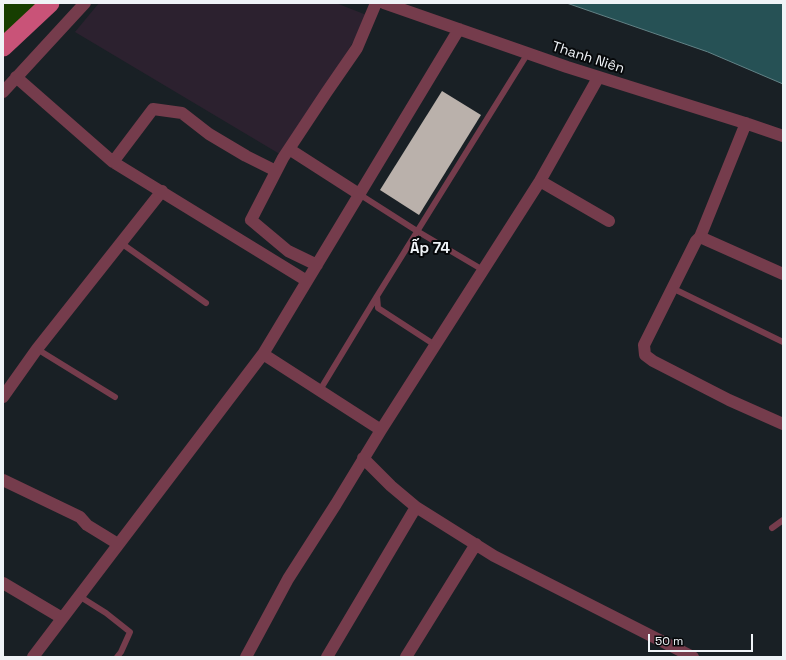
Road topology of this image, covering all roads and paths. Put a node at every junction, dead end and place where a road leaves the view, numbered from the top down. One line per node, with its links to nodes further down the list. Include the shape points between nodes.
1 (50, 3): 6 (main road)
2 (85, 3): 8 (street)
3 (376, 3): 13 (street, via 357,48)
4 (384, 3): 5 (street, Thanh Niên)
5 (459, 29): 7 (street, Thanh Niên); 18 (street)
6 (3, 47)
7 (528, 54): 9 (street, Thanh Niên); 20 (lane)
8 (16, 77): 10 (street); 14 (street)
9 (598, 78): 11 (street, Thanh Niên); 16 (street)
10 (3, 92)
11 (746, 123): 12 (street, Thanh Niên); 21 (street)
12 (783, 136)
13 (289, 148): 15 (street); 18 (street)
14 (113, 162): 15 (street, via 153,109 182,113 209,134); 17 (street)
15 (276, 171): 23 (street, via 251,220 288,251)
16 (540, 181): 19 (street); 24 (street)
17 (162, 191): 22 (street); 26 (street)
18 (359, 194): 20 (lane); 23 (street)
19 (608, 221)
20 (417, 231): 24 (lane); 28 (lane)
21 (700, 237): 25 (street); 27 (street)
22 (121, 244): 29 (lane); 32 (street)
23 (317, 264): 26 (street)
24 (483, 270): 31 (street)
25 (783, 274)
26 (307, 281): 33 (street)
27 (672, 288): 30 (lane); 37 (street, via 644,345 646,355 729,400)
28 (377, 296): 31 (lane, via 378,308); 34 (lane)
29 (206, 303)
30 (783, 342)
31 (435, 345): 38 (street)
32 (37, 348): 35 (street); 36 (lane)
33 (263, 354): 34 (street); 44 (street)
34 (320, 390): 38 (street)
35 (3, 397)
36 (115, 397)
37 (783, 424)
38 (380, 430): 39 (street)
39 (363, 458): 41 (street); 51 (street, via 288,579)
40 (3, 480): 44 (street, via 80,518)
41 (416, 507): 45 (street); 52 (street)
42 (783, 520): 43 (lane)
43 (772, 528)
44 (114, 541): 47 (street)
45 (476, 544): 53 (street); 54 (street, via 494,556)
46 (3, 583): 48 (street)
47 (79, 596): 48 (street); 50 (lane, via 130,632)
48 (62, 618): 49 (street)
49 (33, 657)
50 (117, 657)
51 (246, 657)
52 (327, 657)
53 (406, 657)
54 (693, 657)

